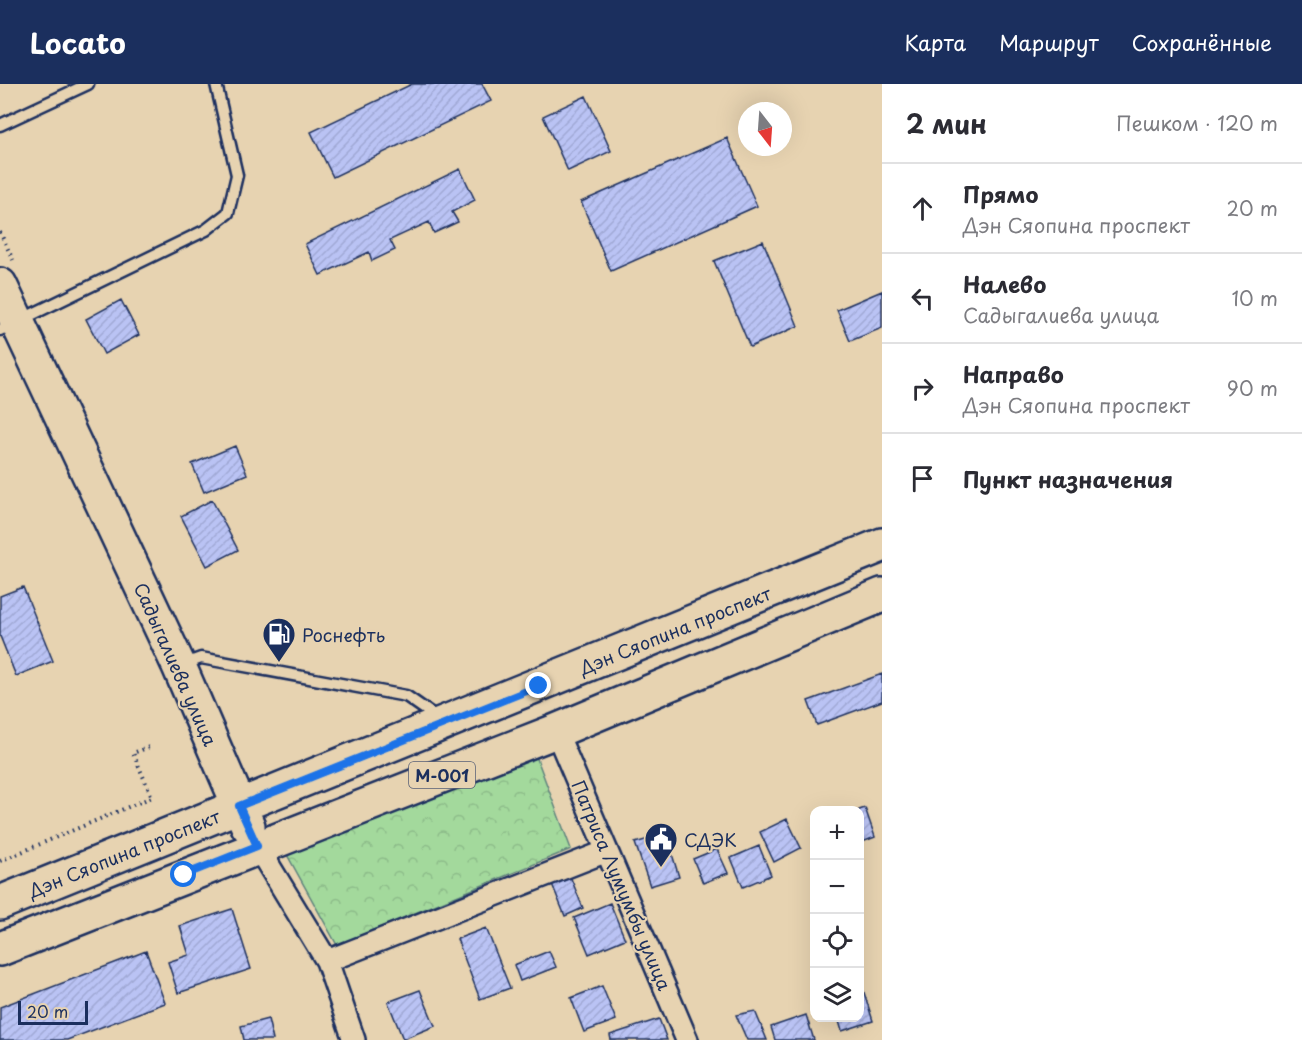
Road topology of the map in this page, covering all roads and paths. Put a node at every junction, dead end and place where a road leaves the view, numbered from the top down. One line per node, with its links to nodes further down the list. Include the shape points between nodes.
1 (88, 84): 3 (lane)
2 (216, 84): 5 (lane, via 237,175 228,213 207,230)
3 (0, 124)
4 (0, 285): 5 (main road, Садыгалиева улица)
5 (9, 326): 8 (main road, Садыгалиева улица)
6 (882, 545): 9 (main road, Дэн Сяопина проспект / M-001)
7 (882, 595): 10 (main road, M-001)
8 (179, 666): 9 (lane, via 201,658 406,696); 12 (main road, Садыгалиева улица)
9 (447, 724): 12 (main road, Дэн Сяопина проспект / M-001)
10 (556, 731): 13 (main road, M-001); 14 (street, Патриса Лумумбы улица)
11 (152, 746): 15 (path, via 133,753 152,797)
12 (239, 806): 13 (main road, Садыгалиева улица); 16 (main road, Дэн Сяопина проспект / M-001)
13 (257, 846): 17 (main road, M-001); 18 (street, Садыгалиева улица)
14 (607, 851): 18 (street); 20 (street, Патриса Лумумбы улица)
15 (0, 861)
16 (0, 903)
17 (0, 949)
18 (327, 961): 19 (street, Садыгалиева улица)
19 (354, 1040)
20 (687, 1040)

